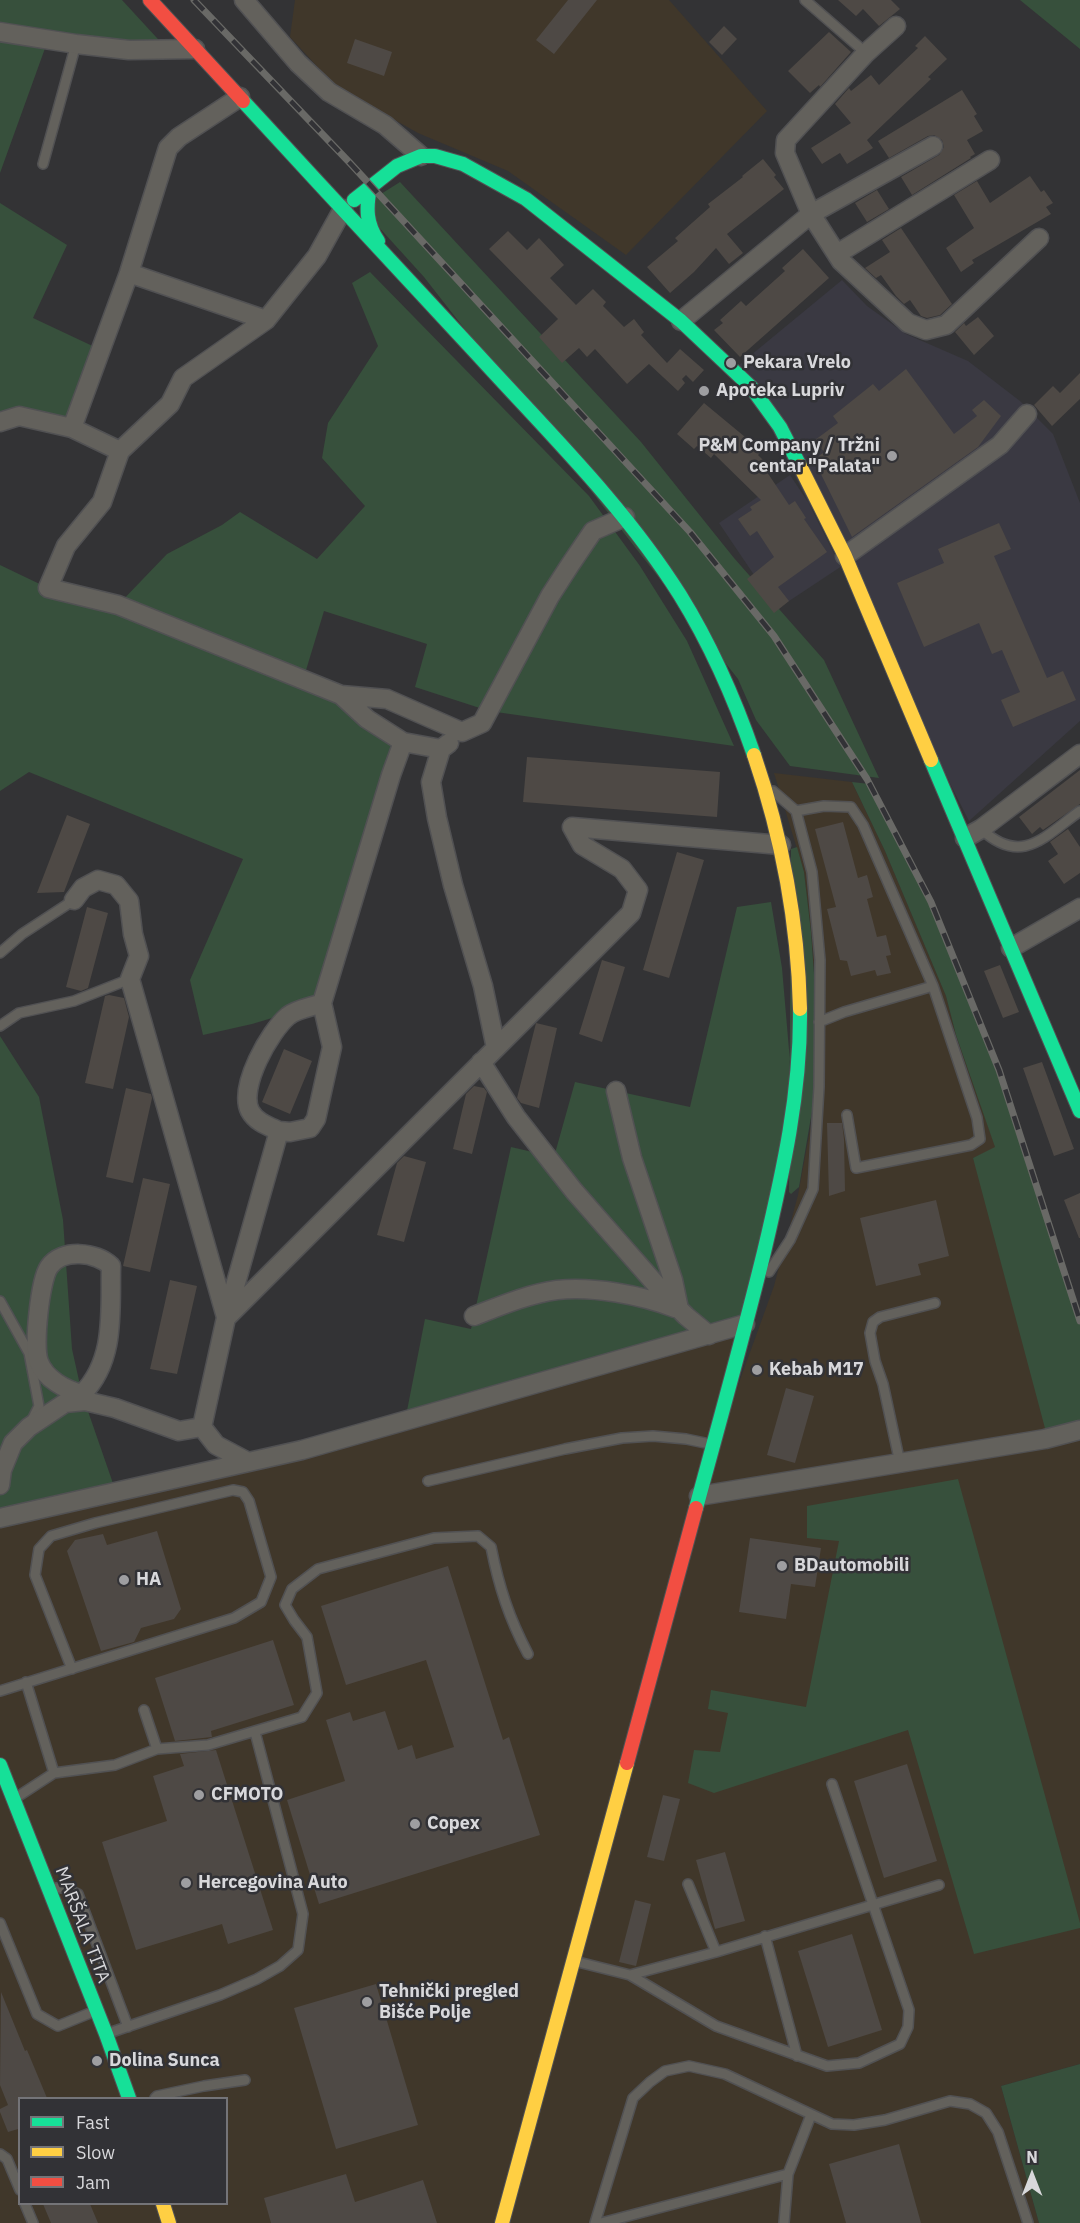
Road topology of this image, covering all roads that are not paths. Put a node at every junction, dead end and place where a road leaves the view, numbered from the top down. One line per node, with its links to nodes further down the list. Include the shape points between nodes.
1 (150, 0): 7 (main road)
2 (244, 0): 11 (street, via 298,63 329,92 385,125)
3 (805, 0): 8 (lane)
4 (896, 26): 8 (street)
5 (0, 32): 6 (street)
6 (76, 44): 7 (street, via 129,50); 13 (lane)
7 (195, 49): 9 (main road)
8 (866, 53): 16 (street, via 786,140 785,153)
9 (240, 97): 15 (main road); 19 (street, via 168,148)
10 (933, 146): 16 (street)
11 (422, 156): 14 (main road, via 397,166); 22 (main road, via 463,164 526,199)
12 (990, 160): 18 (street)
13 (43, 164)
14 (370, 188): 15 (main road); 20 (main road, via 366,211 371,232)
15 (343, 210): 20 (main road); 21 (street, via 317,256)
16 (811, 214): 18 (street); 22 (street)
17 (1039, 238): 18 (street, via 946,325 926,330 908,323)
18 (837, 254)
19 (129, 273): 21 (street); 25 (street)
20 (402, 273): 27 (main road)
21 (266, 320): 26 (street, via 183,378 170,404)
22 (681, 321): 28 (main road, via 751,387 767,408)
23 (1027, 414): 28 (street, via 1000,445)
24 (0, 422): 25 (street, via 19,416)
25 (72, 428): 26 (street)
26 (120, 451): 29 (street, via 102,502 66,546 48,588 118,604)
27 (625, 517): 30 (street, via 593,531 550,596 482,723); 34 (main road, via 663,568 710,647)
28 (845, 556): 37 (main road)
29 (341, 695): 30 (street, via 387,699); 31 (street, via 367,719)
30 (462, 732): 32 (street)
31 (404, 742): 32 (street); 45 (street)
32 (441, 749): 50 (street, via 431,782 437,818)
33 (1080, 754): 37 (street)
34 (762, 781): 35 (lane); 38 (main road)
35 (796, 811): 44 (lane, via 851,807 863,825); 46 (lane, via 812,872 820,960)
36 (1080, 811): 37 (lane, via 1034,845 1005,845)
37 (973, 833): 41 (main road)
38 (780, 845): 50 (street, via 572,827 582,845 622,869 638,890 631,913); 56 (main road, via 797,951 800,1045 785,1159)
39 (74, 900): 42 (lane); 43 (street, via 83,888 98,880 116,885 129,901 139,956)
40 (1080, 908): 41 (street)
41 (1011, 948): 53 (main road)
42 (0, 953)
43 (130, 978): 49 (lane, via 74,1001 19,1013); 61 (street)
44 (933, 986): 47 (lane); 54 (lane, via 977,1118 980,1138 971,1144 856,1168)
45 (322, 1003): 55 (street, via 332,1047 316,1119 310,1128); 55 (street, via 289,1014 272,1032 251,1078 246,1098 250,1111 260,1122)
46 (819, 1003): 47 (lane); 48 (lane)
47 (844, 1012): 48 (lane)
48 (819, 1022): 56 (lane, via 813,1189 790,1240)
49 (0, 1026)
50 (496, 1048): 51 (street)
51 (481, 1062): 59 (street, via 516,1117 574,1191); 61 (street)
52 (616, 1091): 59 (street, via 632,1158)
53 (1080, 1111)
54 (847, 1115)
55 (279, 1131): 61 (street)
56 (753, 1297): 62 (main road)
57 (0, 1301): 64 (lane)
58 (935, 1303): 71 (lane, via 880,1317 873,1322 870,1333)
59 (679, 1309): 60 (street, via 631,1296 557,1290); 63 (street)
60 (474, 1316)
61 (226, 1318): 67 (street)
62 (745, 1324): 63 (street); 69 (main road)
63 (709, 1335): 70 (street)
64 (34, 1358): 65 (street, via 50,1377); 65 (street, via 43,1283 49,1266 72,1254 104,1259 111,1266 110,1331 99,1373); 66 (lane, via 39,1406)
65 (83, 1398): 66 (street, via 65,1403); 67 (street, via 179,1431)
66 (28, 1427): 73 (street, via 13,1443)
67 (202, 1427): 70 (street, via 216,1445)
68 (1080, 1430): 71 (street)
69 (712, 1445): 72 (lane, via 653,1436 622,1438); 74 (main road)
70 (248, 1462): 75 (street)
71 (900, 1462): 74 (street)
72 (428, 1481)
73 (0, 1485)
74 (699, 1496): 94 (main road)
75 (0, 1518)
76 (528, 1654): 81 (lane, via 510,1620 491,1547 477,1536 434,1538 318,1569 292,1589 285,1605 308,1636 317,1693 302,1718)
77 (72, 1669): 77 (lane, via 234,1618 261,1602 270,1577 243,1492 233,1490 51,1536 39,1549 35,1575); 78 (lane)
78 (26, 1682): 79 (lane); 84 (lane)
79 (0, 1691)
80 (144, 1710): 82 (lane)
81 (255, 1732): 82 (lane, via 207,1745); 97 (lane, via 303,1914 298,1950 258,1979)
82 (157, 1749): 84 (lane, via 115,1765)
83 (0, 1766): 86 (main road, MARŠALA TITA)
84 (54, 1773): 86 (lane)
85 (832, 1784): 90 (lane)
86 (14, 1799): 89 (main road, MARŠALA TITA)
87 (688, 1884): 93 (lane)
88 (939, 1885): 90 (lane)
89 (49, 1888): 96 (main road, MARŠALA TITA); 97 (lane, via 78,1894)
90 (872, 1905): 92 (lane); 99 (lane, via 909,2010 908,2027 900,2044 859,2063 827,2066)
91 (0, 1923): 96 (lane, via 37,2014 58,2026)
92 (765, 1936): 93 (lane); 99 (lane)
93 (716, 1952): 95 (lane)
94 (572, 1960): 95 (lane); 111 (main road)
95 (630, 1974): 99 (lane, via 716,2026)
96 (97, 2010): 98 (main road, MARŠALA TITA)
97 (128, 2027): 98 (lane)
98 (106, 2034): 101 (main road, MARŠALA TITA)
99 (797, 2056)
100 (245, 2080): 102 (lane)
101 (129, 2097)
102 (156, 2097)
103 (811, 2115): 105 (lane); 112 (lane, via 725,2074 689,2066 665,2072 633,2098); 115 (lane, via 832,2124 854,2125 950,2101 970,2104 986,2114 998,2132)
104 (0, 2154): 106 (lane, via 7,2159)
105 (788, 2174): 113 (lane); 114 (lane)
106 (18, 2185)
107 (25, 2205): 109 (lane)
108 (163, 2205): 110 (main road)
109 (33, 2223)
110 (169, 2223)
111 (502, 2223)
112 (595, 2223)
113 (601, 2223)
114 (784, 2223)
115 (1028, 2223)

